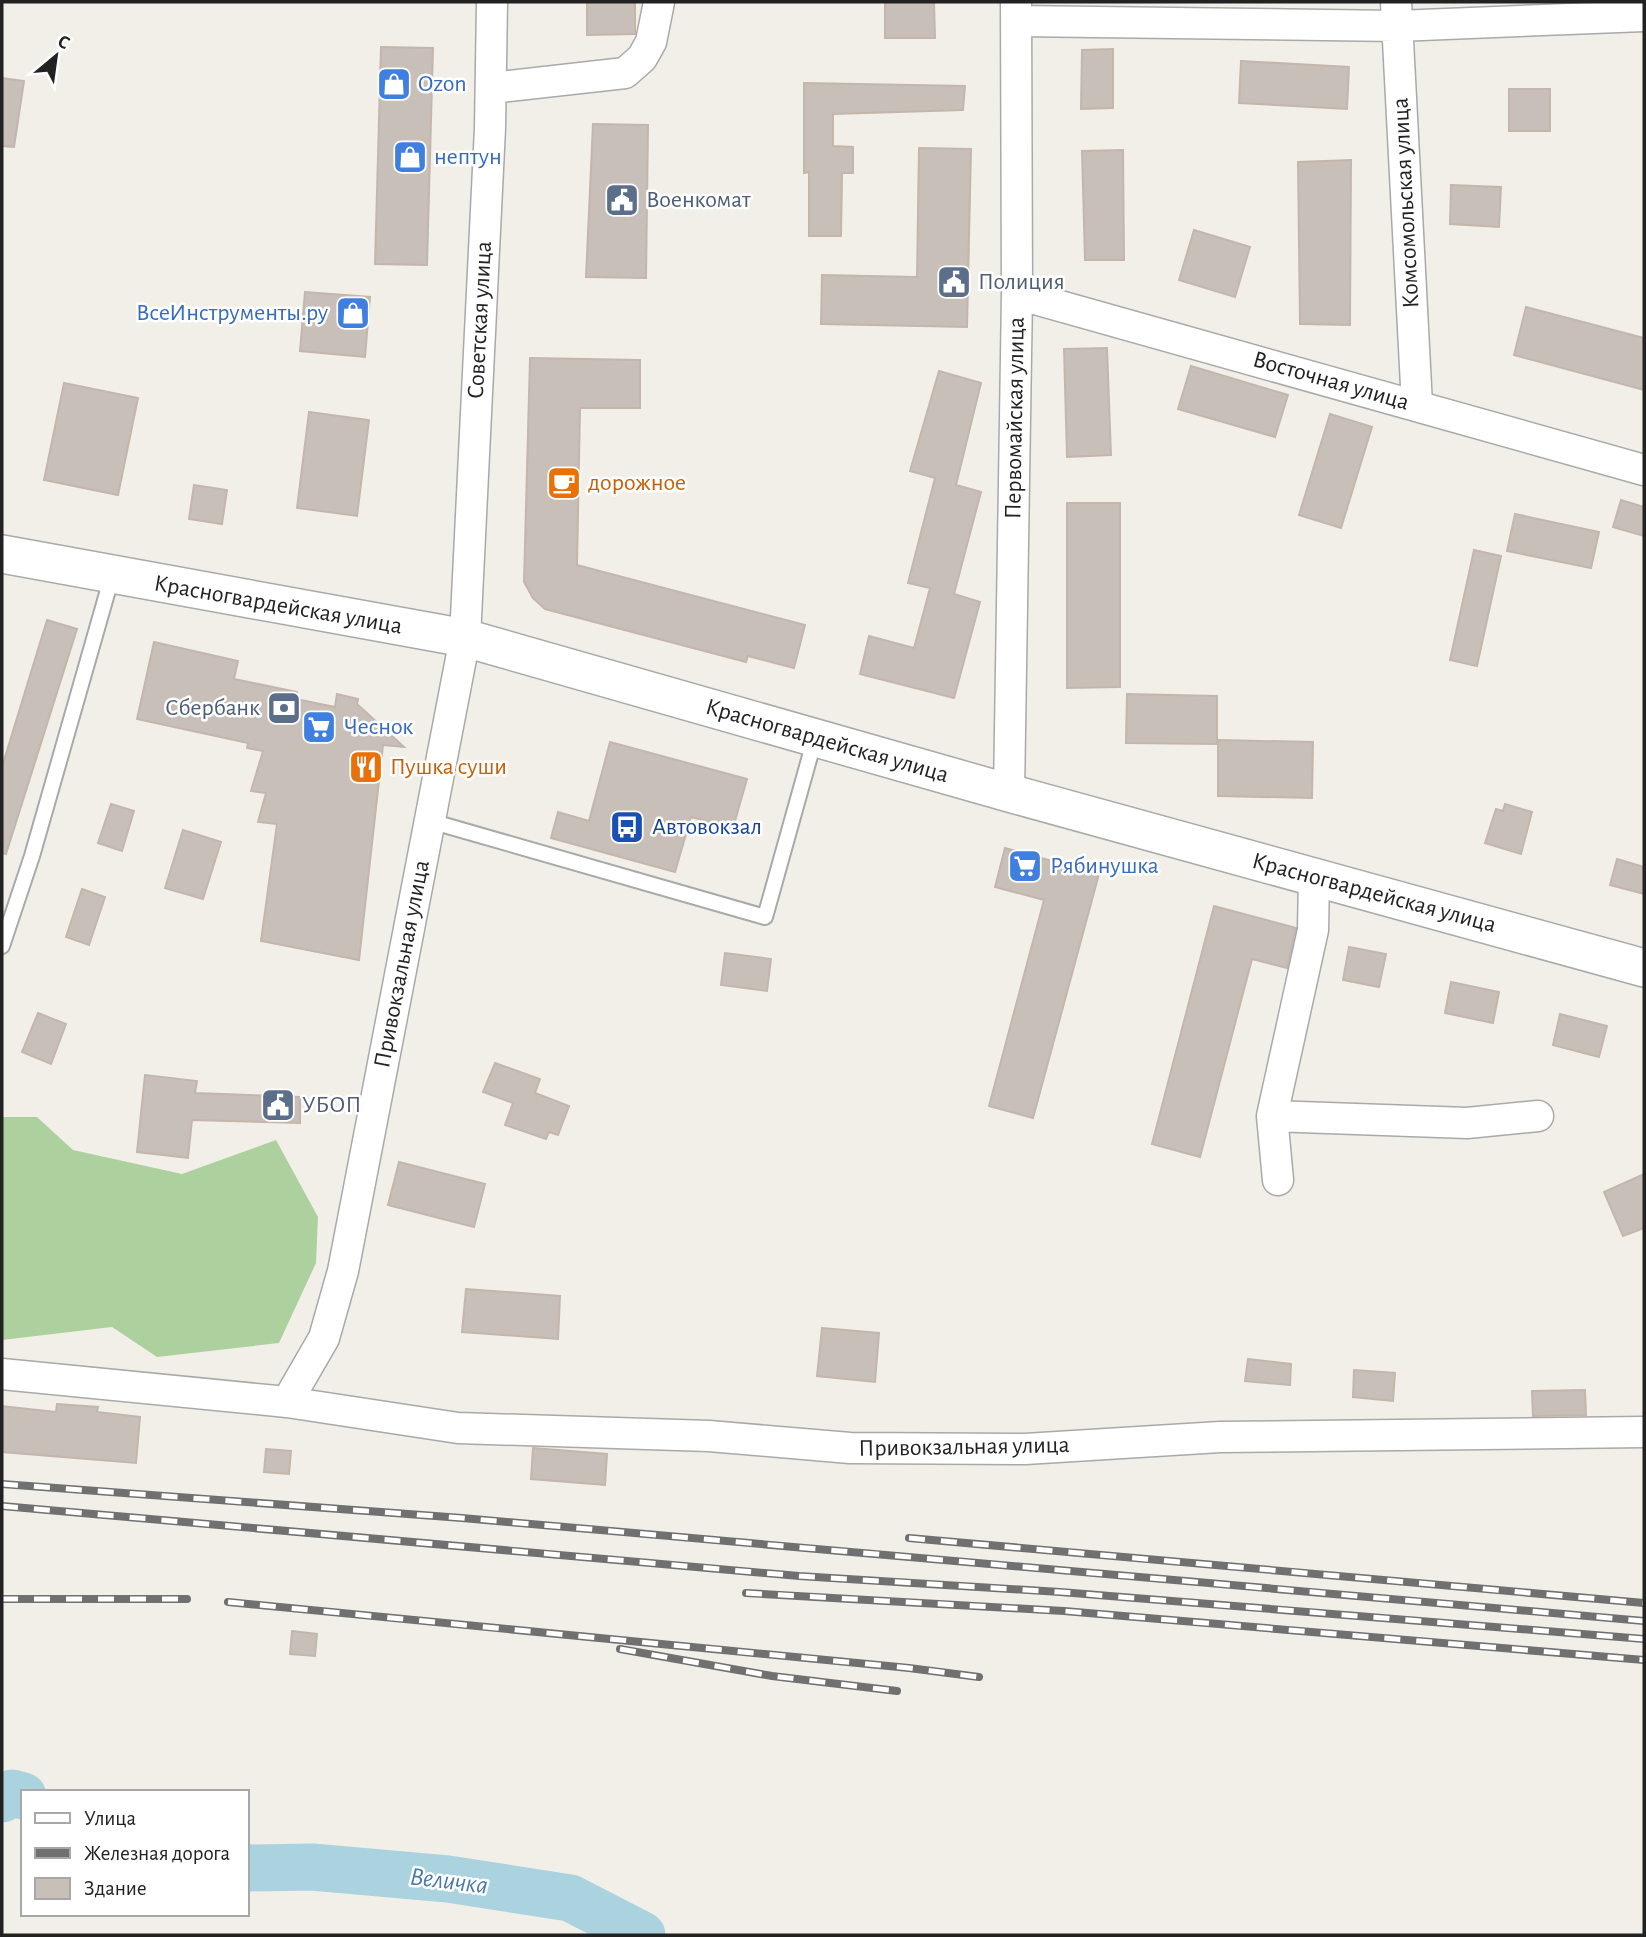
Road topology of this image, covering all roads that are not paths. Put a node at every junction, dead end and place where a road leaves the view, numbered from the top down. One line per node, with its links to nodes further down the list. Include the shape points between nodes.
1 (492, 2): 6 (street, Советская улица)
2 (659, 2): 6 (street, via 650,42 642,58 625,73)
3 (1016, 11): 4 (street); 7 (street, Первомайская улица)
4 (1397, 14): 5 (street); 8 (street, Комсомольская улица)
5 (1644, 16)
6 (491, 88): 12 (street, Советская улица)
7 (1017, 294): 8 (street, Восточная улица); 14 (street, Первомайская улица)
8 (1417, 405): 9 (street, Восточная улица)
9 (1644, 470)
10 (2, 554): 11 (street, Красногвардейская улица)
11 (113, 575): 12 (street, Красногвардейская улица); 17 (lane)
12 (465, 638): 13 (street, Красногвардейская улица); 15 (street, Привокзальная улица)
13 (815, 738): 14 (street, Красногвардейская улица); 15 (lane, via 765,917)
14 (1009, 793): 16 (street, Красногвардейская улица)
15 (430, 821): 23 (street, Привокзальная улица, via 343,1271 324,1338)
16 (1314, 877): 18 (street, Красногвардейская улица); 19 (street, via 1313,930)
17 (2, 947)
18 (1644, 968)
19 (1272, 1116): 20 (street, via 1467,1123); 21 (street)
20 (1538, 1116)
21 (1278, 1180)
22 (2, 1374): 23 (street, Привокзальная улица)
23 (287, 1402): 24 (street, Привокзальная улица, via 458,1429 709,1436 850,1448 1025,1449 1220,1437)
24 (1644, 1432)

